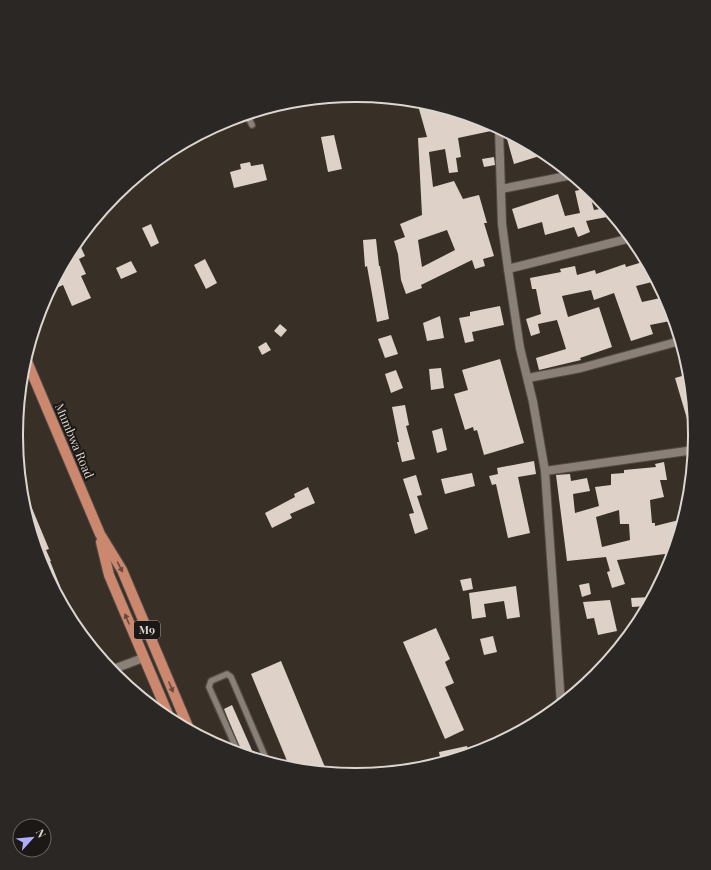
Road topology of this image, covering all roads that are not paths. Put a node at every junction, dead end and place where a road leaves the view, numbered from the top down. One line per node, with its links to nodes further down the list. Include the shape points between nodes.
1 (249, 120): 2 (lane)
2 (252, 125)
3 (499, 135): 5 (street)
4 (565, 176): 5 (street)
5 (501, 189): 7 (street, via 502,224)
6 (624, 240): 7 (street)
7 (508, 269): 10 (street, via 520,348)
8 (675, 342): 10 (street, via 581,368)
9 (29, 370): 13 (main road, Mumbwa Road / M9)
10 (528, 378): 12 (street)
11 (687, 451): 12 (street)
12 (545, 471): 16 (street)
13 (100, 534): 14 (main road, Mumbwa Road / M9, one-way to 13, via 109,575); 18 (main road, Mumbwa Road / M9, one-way to 18, via 122,570)
14 (144, 658): 15 (street); 17 (main road, Mumbwa Road / M9)
15 (118, 668)
16 (561, 697)
17 (165, 707)
18 (185, 721)
19 (235, 745): 20 (lane, via 209,688 211,681 227,674 231,677)
20 (265, 755)

